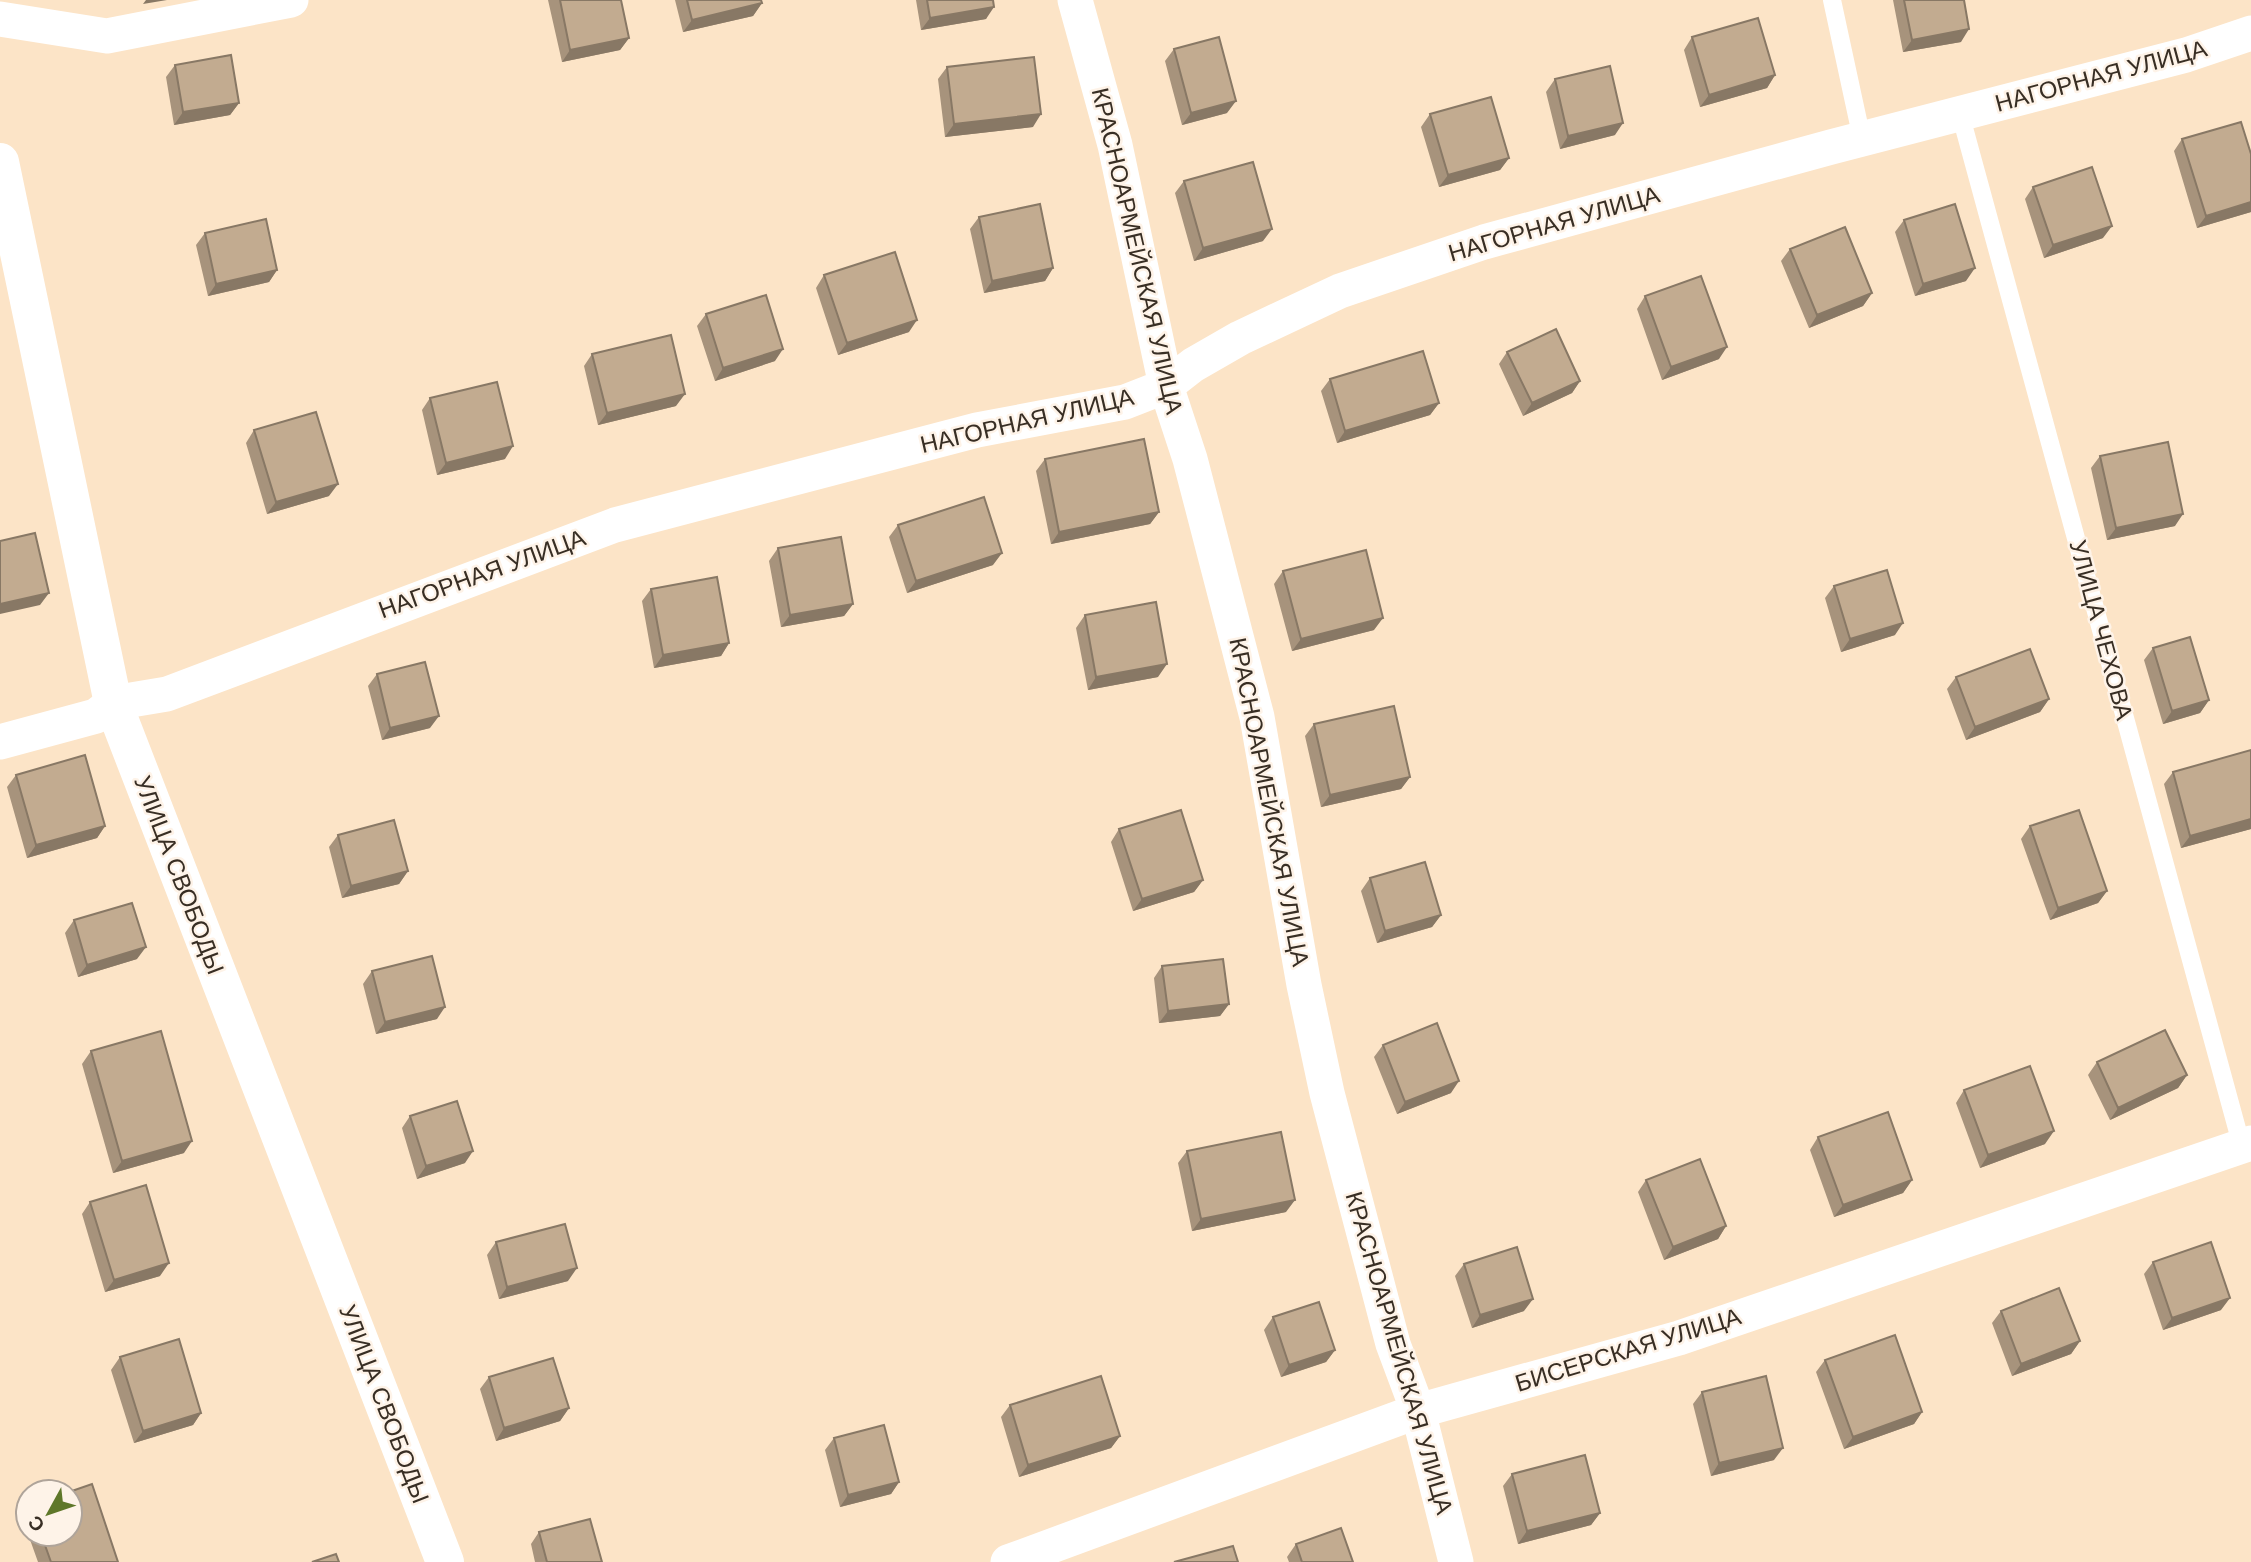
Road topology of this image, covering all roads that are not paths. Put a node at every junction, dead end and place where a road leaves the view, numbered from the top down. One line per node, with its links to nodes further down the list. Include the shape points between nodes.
1 (291, 0): 4 (street, via 107,36)
2 (1075, 0): 9 (street, КРАСНОАРМЕЙСКАЯ УЛИЦА, via 1115,145)
3 (1832, 0): 7 (lane)
4 (0, 19)
5 (2251, 33): 6 (street, НАГОРНАЯ УЛИЦА, via 2186,55)
6 (1960, 113): 7 (street, НАГОРНАЯ УЛИЦА); 12 (lane, УЛИЦА ЧЕХОВА)
7 (1862, 139): 9 (street, НАГОРНАЯ УЛИЦА, via 1484,242 1377,276 1240,338)
8 (0, 162): 10 (street, УЛИЦА СВОБОДЫ)
9 (1166, 386): 10 (street, НАГОРНАЯ УЛИЦА, via 1125,402 977,430 615,525 167,694); 13 (street, КРАСНОАРМЕЙСКАЯ УЛИЦА, via 1258,717 1327,1093 1393,1344)
10 (113, 703): 11 (street, НАГОРНАЯ УЛИЦА, via 96,716); 14 (street, УЛИЦА СВОБОДЫ)
11 (0, 742)
12 (2246, 1145): 13 (street, БИСЕРСКАЯ УЛИЦА, via 1679,1338)
13 (1418, 1411): 15 (street, БИСЕРСКАЯ УЛИЦА); 16 (street, КРАСНОАРМЕЙСКАЯ УЛИЦА)
14 (445, 1562)
15 (1008, 1562)
16 (1456, 1562)

